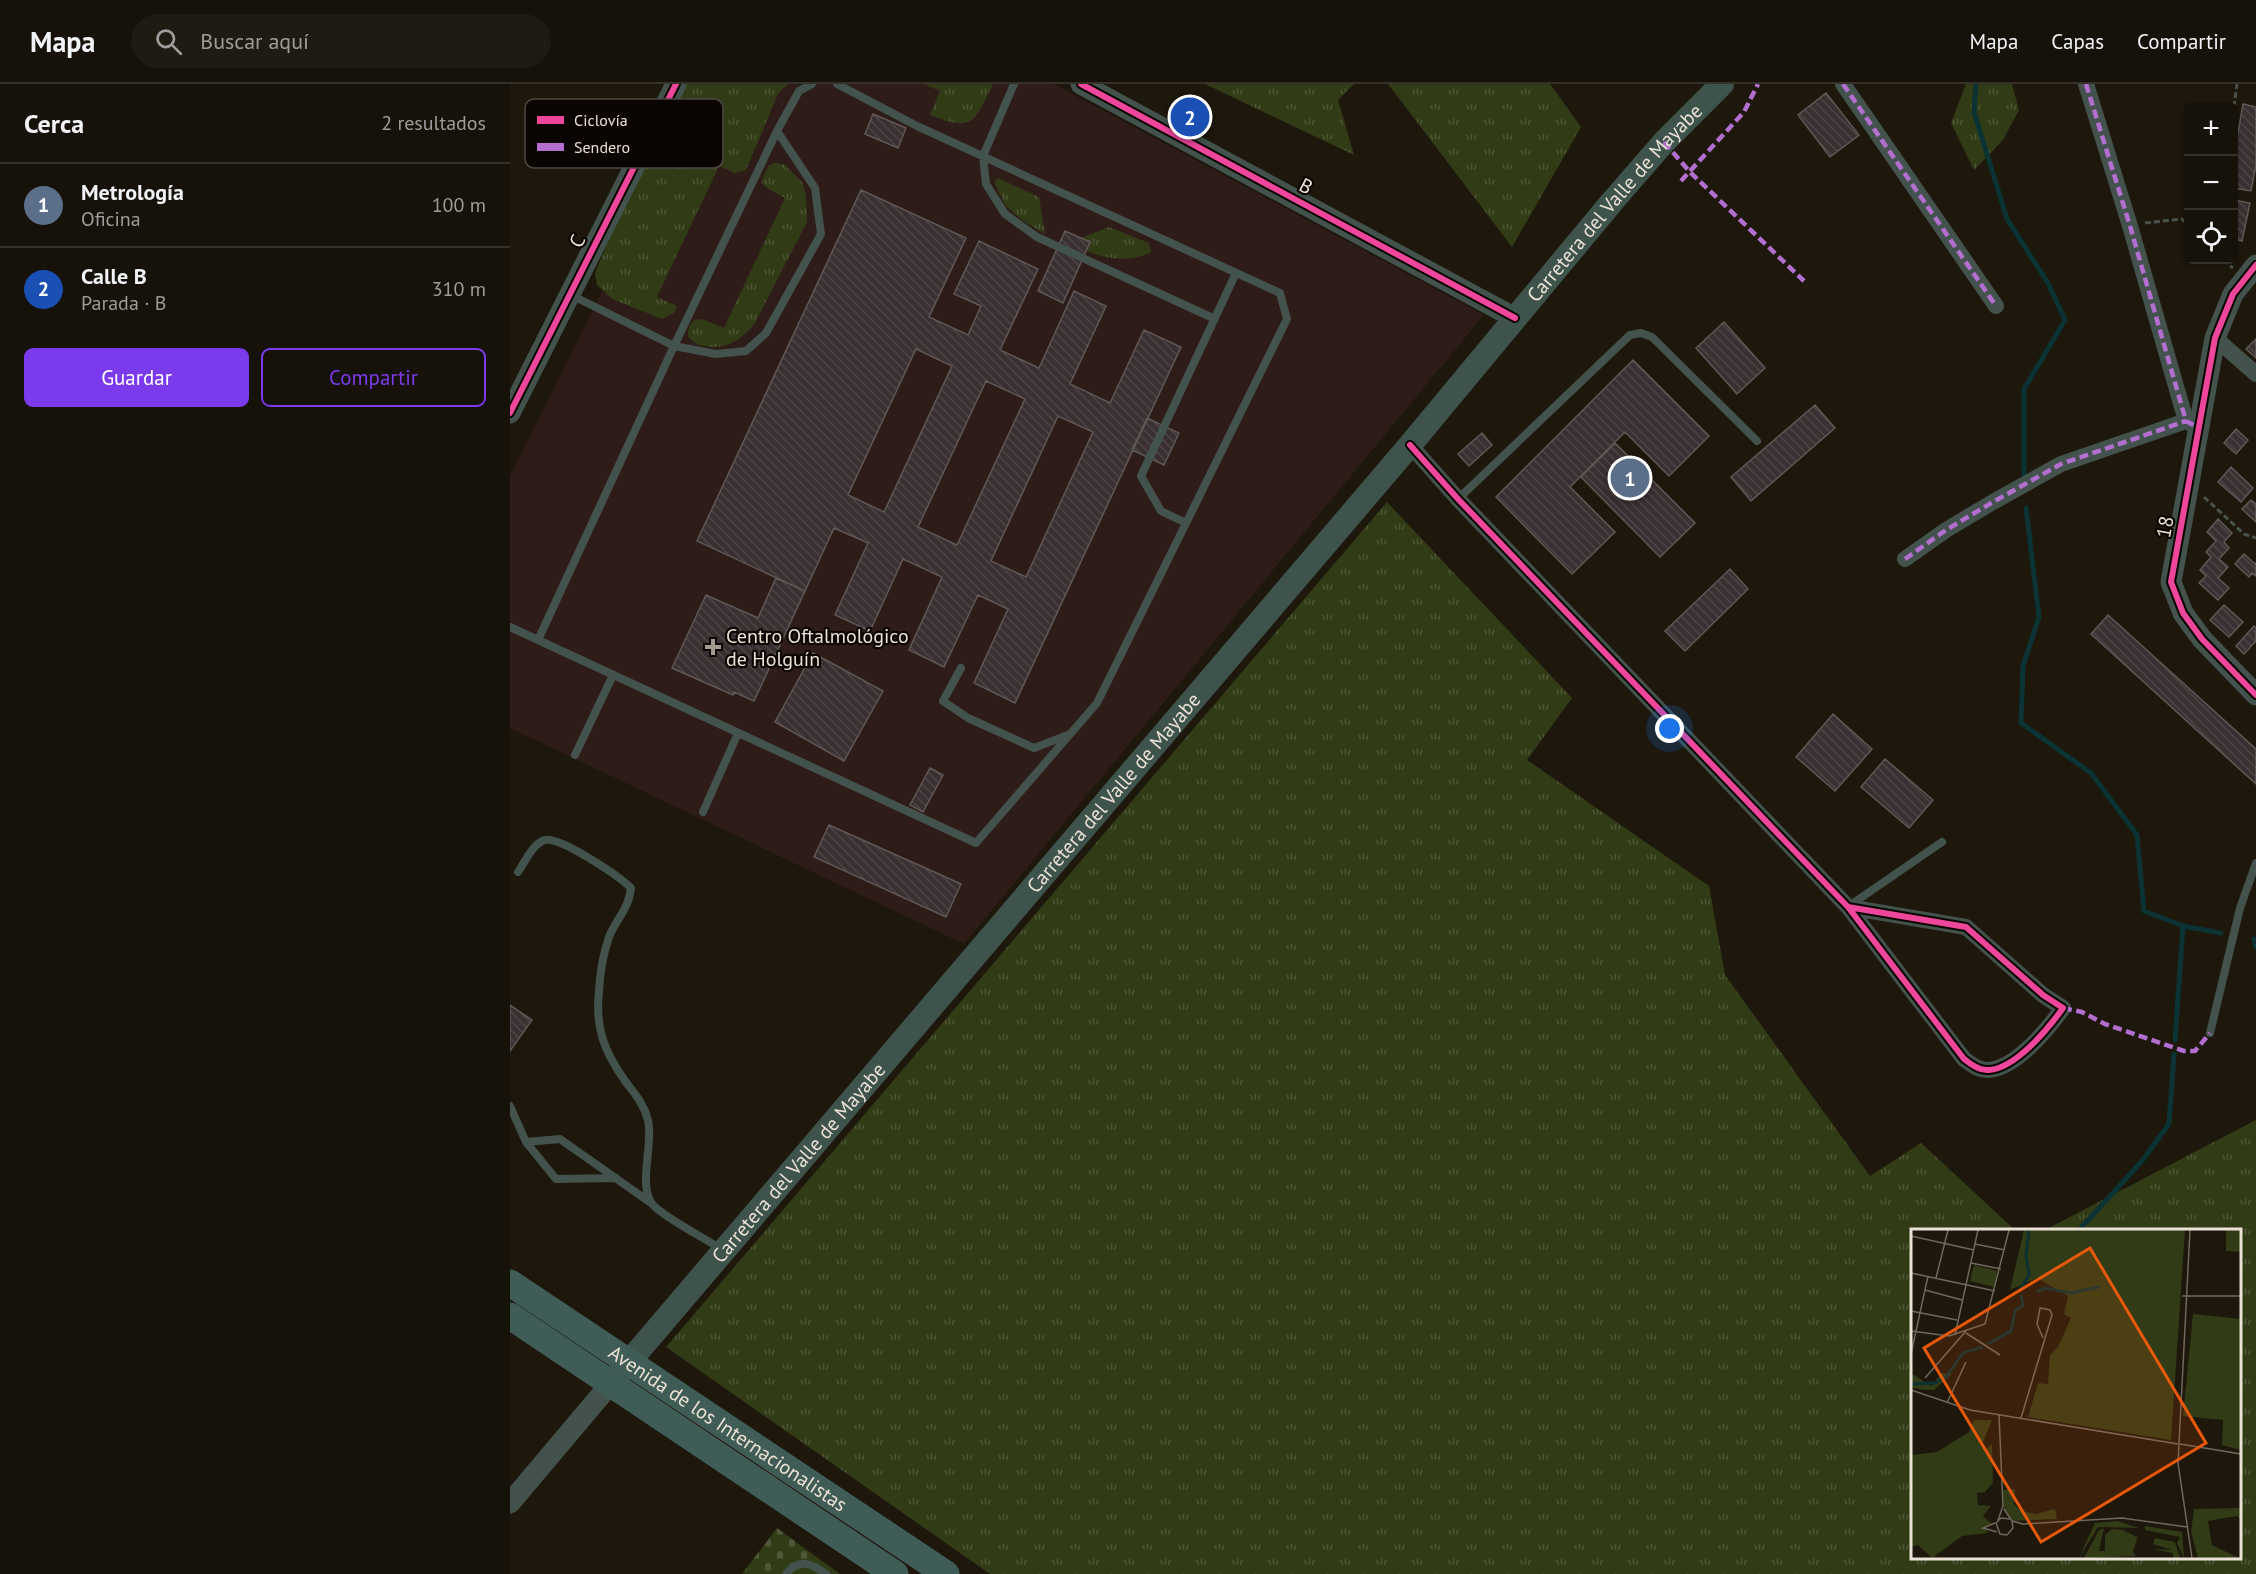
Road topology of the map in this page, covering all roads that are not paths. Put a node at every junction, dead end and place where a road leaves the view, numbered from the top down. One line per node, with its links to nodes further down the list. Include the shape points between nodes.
1 (675, 84): 9 (street, C)
2 (812, 84): 10 (lane, via 799,91)
3 (837, 84): 11 (lane)
4 (1014, 84): 11 (lane)
5 (1081, 84): 17 (street, B)
6 (1722, 84): 17 (main road, Carretera del Valle de Mayabe, via 1664,142)
7 (1843, 84): 16 (street)
8 (2086, 84): 23 (street)
9 (667, 99)
10 (777, 130): 20 (lane); 20 (lane, via 814,188 821,234 766,333 746,351 716,354)
11 (982, 156): 14 (lane); 18 (lane, via 986,184 1005,214 1037,237)
12 (632, 168): 15 (street, C)
13 (2256, 265): 19 (street, 18, via 2233,294)
14 (1236, 273): 18 (lane); 27 (lane, via 1280,293 1287,319)
15 (568, 294): 20 (lane); 22 (street, C)
16 (1996, 306)
17 (1515, 318): 25 (main road, Carretera del Valle de Mayabe)
18 (1215, 319): 27 (lane, via 1141,476 1161,511)
19 (2215, 338): 21 (street); 23 (street, 18)
20 (674, 346): 30 (lane)
21 (2256, 374)
22 (510, 413)
23 (2192, 425): 28 (street, via 2061,464 1993,501); 33 (street, 18, via 2190,484 2171,582 2183,613 2202,639)
24 (1757, 441): 26 (lane, via 1652,337 1630,335)
25 (1410, 445): 26 (street); 47 (main road, Carretera del Valle de Mayabe)
26 (1458, 499): 41 (street)
27 (1186, 523): 35 (lane, via 1097,703)
28 (1905, 559)
29 (510, 627): 30 (lane)
30 (538, 640): 32 (lane)
31 (961, 668): 35 (lane, via 943,701 968,718 1034,748)
32 (613, 675): 34 (lane); 36 (lane)
33 (2256, 695)
34 (738, 733): 35 (lane, via 976,843); 37 (lane)
35 (1071, 733)
36 (575, 755)
37 (702, 812)
38 (1942, 842): 41 (lane)
39 (2256, 863): 42 (lane, via 2240,908)
40 (518, 872): 46 (lane, via 537,844 552,840 612,872 631,888 630,901 610,936 603,961 598,1019 609,1057 644,1106 649,1125 646,1189)
41 (1848, 907): 41 (street, via 1964,1059 1976,1068 1988,1071 2006,1065 2047,1031 2063,1008 1966,927)
42 (2210, 1033)
43 (510, 1106): 44 (lane)
44 (526, 1142): 45 (lane, via 560,1139); 45 (lane, via 556,1179)
45 (616, 1178): 46 (lane)
46 (653, 1205): 47 (lane)
47 (724, 1250): 50 (main road, Carretera del Valle de Mayabe)
48 (510, 1283): 50 (highway, Avenida de los Internacionalistas)
49 (510, 1316): 51 (highway, Avenida de los Internacionalistas)
50 (629, 1362): 51 (main road, Carretera del Valle de Mayabe); 56 (highway, Avenida de los Internacionalistas)
51 (612, 1382): 52 (street, Carretera del Valle de Mayabe); 55 (highway, Avenida de los Internacionalistas)
52 (510, 1503)
53 (786, 1574): 54 (lane, via 799,1563 806,1563)
54 (826, 1574)
55 (895, 1574)
56 (946, 1574)

